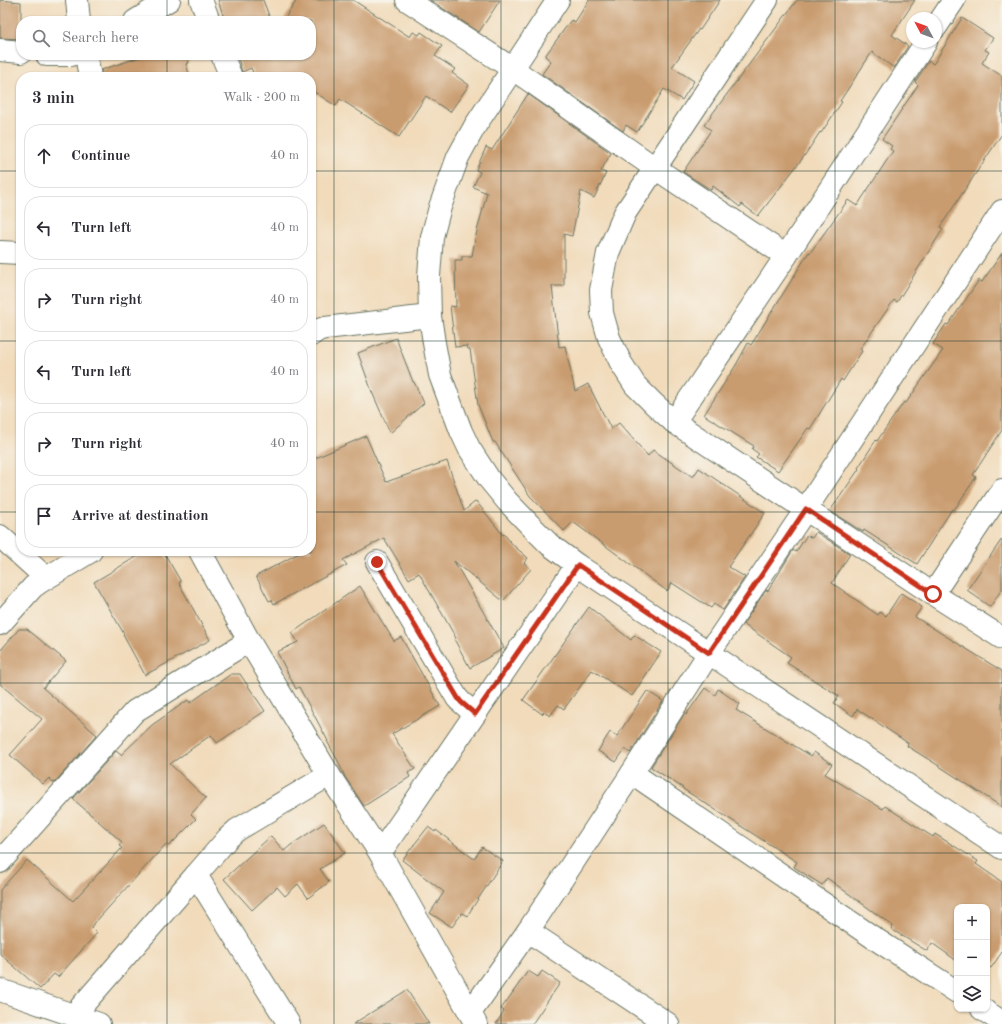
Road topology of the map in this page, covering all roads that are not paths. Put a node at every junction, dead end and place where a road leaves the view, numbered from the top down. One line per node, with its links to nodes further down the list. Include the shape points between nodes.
1 (77, 0): 8 (street)
2 (169, 0): 9 (street)
3 (201, 0): 10 (street)
4 (407, 0): 17 (street)
5 (558, 0): 17 (street)
6 (766, 0): 20 (street)
7 (954, 0): 11 (street)
8 (79, 16)
9 (143, 16)
10 (207, 16)
11 (942, 18)
12 (922, 48): 24 (street)
13 (0, 50): 14 (street)
14 (16, 52)
15 (87, 60): 18 (street)
16 (224, 60): 19 (street)
17 (513, 69): 20 (street); 25 (street, via 475,126 458,157 440,208 432,237 429,276)
18 (89, 72)
19 (229, 72)
20 (655, 168): 24 (street); 27 (street, via 625,213 608,253 601,290 602,313 609,338 635,385)
21 (1002, 212): 29 (street)
22 (0, 252): 23 (street)
23 (16, 253)
24 (786, 256): 27 (street)
25 (430, 316): 26 (street); 36 (street, via 440,375 469,448 507,501 550,545)
26 (316, 331)
27 (674, 422): 29 (street)
28 (1002, 490): 38 (street)
29 (806, 509): 38 (street); 42 (street)
30 (0, 536): 31 (street)
31 (16, 551)
32 (22, 556): 37 (street)
33 (83, 556): 37 (street)
34 (203, 556): 41 (street)
35 (377, 562): 43 (street, via 455,694)
36 (578, 565): 42 (street); 43 (street)
37 (46, 578): 39 (street, via 33,588)
38 (933, 594): 40 (street)
39 (0, 624)
40 (1002, 638)
41 (248, 641): 45 (street); 48 (street, via 135,711)
42 (709, 653): 44 (street); 46 (street)
43 (475, 714): 47 (street)
44 (632, 773): 50 (street); 52 (street)
45 (330, 775): 47 (street); 49 (street, via 237,830)
46 (1002, 848)
47 (380, 853): 55 (street)
48 (0, 862)
49 (196, 875): 54 (street); 58 (street)
50 (528, 930): 55 (street); 59 (street)
51 (0, 990): 54 (street)
52 (954, 990)
53 (987, 1012): 56 (street)
54 (74, 1015): 57 (street)
55 (473, 1019)
56 (1002, 1022)
57 (99, 1024)
58 (289, 1024)
59 (668, 1024)

